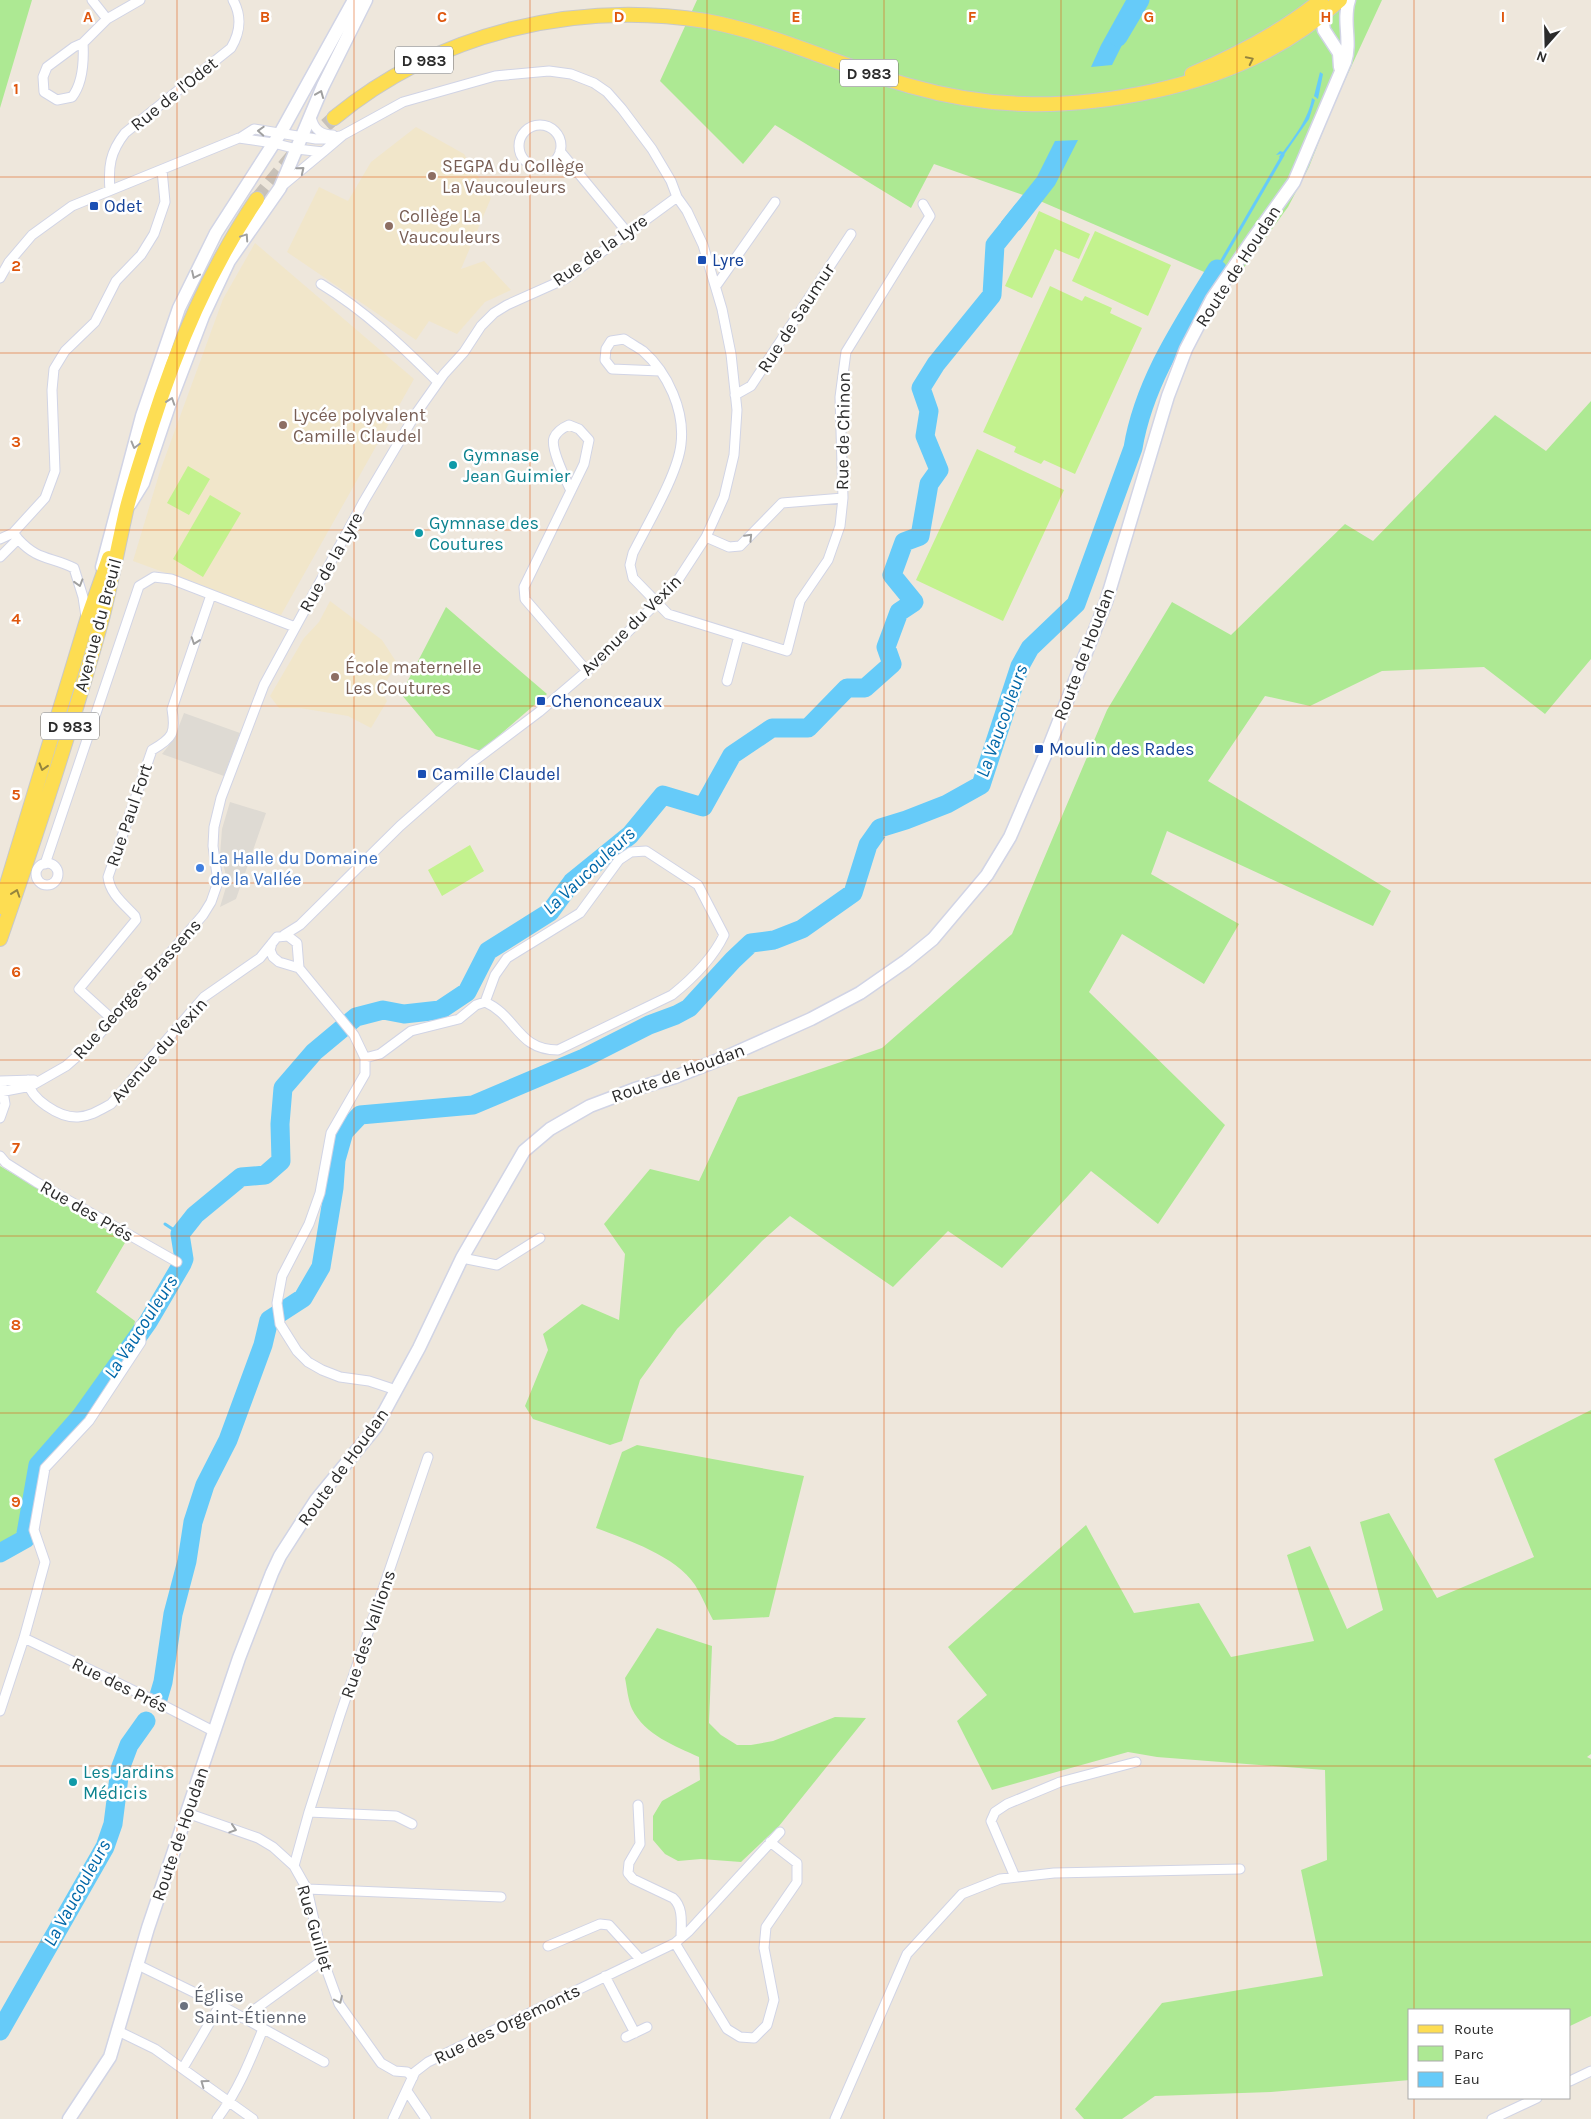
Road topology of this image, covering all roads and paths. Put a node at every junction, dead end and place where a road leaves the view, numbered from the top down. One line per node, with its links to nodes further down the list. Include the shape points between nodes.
1 (92, 0): 9 (street)
2 (140, 0): 9 (street)
3 (233, 0): 28 (street, Rue de l'Odet, via 240,24 231,48 125,134 114,147 108,173)
4 (354, 0): 18 (street)
5 (366, 0): 16 (street, one-way to 5)
6 (1340, 0): 8 (main road, D 983)
7 (1348, 0): 10 (street, Route de Houdan)
8 (1322, 7): 10 (street); 11 (main road, D 983); 12 (street, Route de Houdan, via 1323,27); 15 (main road, D 983, via 1237,54)
9 (107, 19): 13 (street)
10 (1346, 27): 14 (street, Route de Houdan, via 1347,57)
11 (1298, 32): 12 (street); 15 (main road, D 983, one-way to 11, via 1222,72)
12 (1330, 38): 14 (street, Route de Houdan, via 1339,53)
13 (83, 43): 13 (street, via 47,67 43,77 44,92 57,100 72,97 79,88)
14 (1340, 75): 78 (street, Route de Houdan, via 1294,182 1212,299 1186,349 1168,396 1106,602 1010,837 987,875 933,939 860,993 794,1027 726,1056 590,1106 550,1129 524,1151)
15 (1154, 90): 17 (main road, D 983, via 1109,100 1064,104 986,102 907,86 724,25 669,16 610,14 526,24 450,48 390,78)
16 (310, 117): 19 (street, via 318,131 326,135); 20 (street)
17 (334, 118)
18 (281, 132): 20 (street); 21 (street, one-way to 21, via 254,129); 22 (street)
19 (343, 135): 20 (street, via 327,139); 25 (street, Avenue du Vexin); 29 (street, Avenue du Vexin, via 403,102 495,76 549,71 571,74 594,83 622,108 656,155)
20 (302, 137): 23 (street)
21 (239, 138): 22 (street); 26 (street)
22 (273, 143): 23 (street); 51 (street, one-way to 51, via 216,233 180,308 142,416)
23 (297, 149): 25 (street); 27 (street)
24 (560, 151): 24 (street, via 559,138 544,126 531,127 519,142 521,156 526,162 539,167 552,162); 33 (street)
25 (323, 152): 27 (street, Avenue du Vexin, one-way to 25)
26 (162, 170): 28 (street); 45 (street, via 165,202 154,234 141,255 116,281 95,322 65,351 54,368 55,471 45,498)
27 (280, 188): 44 (street, one-way to 27, via 144,483 175,388 221,277)
28 (110, 190): 35 (street, via 72,206 32,235)
29 (677, 197): 33 (street, Rue de la Lyre); 38 (street, Avenue du Vexin, via 703,245)
30 (257, 199): 44 (main road, Avenue du Breuil / D 983, via 224,250 191,318 160,400)
31 (775, 202): 38 (street)
32 (923, 204): 43 (street, Rue de Chinon, via 930,216 846,352 840,397)
33 (627, 232): 40 (street, Rue de la Lyre, via 565,278 494,313)
34 (851, 234): 41 (street, Rue de Saumur, via 751,386)
35 (5, 262): 36 (street)
36 (0, 278)
37 (321, 284): 40 (street, via 399,343)
38 (716, 286): 41 (street, Avenue du Vexin, via 731,354)
39 (660, 371): 39 (street, via 644,352 624,339 611,341 606,349 605,360 612,369); 50 (street, via 680,412 681,444 675,467 630,565 633,578)
40 (438, 382): 52 (street, Rue de la Lyre, via 374,484)
41 (735, 395): 46 (street, Avenue du Vexin, via 737,410 731,472)
42 (571, 491): 42 (street, via 584,464 589,440 579,429 569,425 560,429 553,438 554,449); 54 (street, via 524,587 525,599)
43 (843, 498): 46 (street, Rue de Chinon, one-way to 43, via 729,547 740,546 782,503); 53 (street, via 840,526 828,560 800,601 787,651)
44 (126, 510): 51 (main road, Avenue du Breuil); 61 (main road, Avenue du Breuil / D 983, one-way to 44, via 40,824 98,632)
45 (16, 536): 47 (street); 48 (street); 51 (street, one-way to 51, via 33,553 74,568 84,597)
46 (706, 537): 50 (street, Avenue du Vexin, via 676,583)
47 (0, 539)
48 (0, 557)
49 (211, 595): 52 (street); 56 (street, via 154,577 138,586); 70 (street, Rue Paul Fort, one-way to 70, via 172,709 175,728 167,742 152,750 108,877 109,885 136,920 79,988)
50 (658, 602): 53 (street, via 668,614); 54 (street, Avenue du Vexin)
51 (87, 620): 58 (main road, Avenue du Breuil, one-way to 58)
52 (295, 627): 57 (street, Rue de la Lyre, via 264,685 221,798 213,846)
53 (739, 636): 55 (street)
54 (587, 670): 59 (street, Avenue du Vexin, via 451,780)
55 (727, 681)
56 (45, 864)
57 (218, 882): 70 (street, Rue Georges Brassens, via 203,914)
58 (0, 907)
59 (300, 925): 60 (street, Avenue du Vexin); 63 (street)
60 (284, 935): 62 (street); 63 (street)
61 (0, 939)
62 (272, 943): 65 (street, Avenue du Vexin); 66 (street, via 270,950)
63 (297, 943): 64 (street)
64 (297, 954): 67 (street); 68 (street)
65 (260, 958): 66 (street); 73 (street, Avenue du Vexin, via 204,997 111,1104 94,1114 77,1117 60,1113 43,1102)
66 (274, 959): 67 (street)
67 (286, 963): 68 (street)
68 (298, 968): 71 (street, via 354,1035)
69 (485, 1002): 69 (street, via 495,975 507,958 580,913 619,860 632,852 646,851 698,885 724,935 718,949 672,995 558,1050 544,1050 530,1044 496,1007); 71 (street, via 458,1020 411,1031 380,1054)
70 (112, 1019): 73 (street, Rue Georges Brassens, via 90,1046 66,1066)
71 (365, 1058): 81 (street, via 365,1074 331,1133 320,1193 309,1224 282,1276 277,1303 280,1324 308,1362 340,1377 369,1380)
72 (1, 1081): 73 (street); 74 (street)
73 (29, 1083): 74 (street)
74 (2, 1092): 75 (street, via 5,1104)
75 (0, 1118)
76 (0, 1156): 79 (street, Rue des Prés, via 36,1182)
77 (540, 1238): 78 (street, via 497,1266)
78 (462, 1258): 81 (street, Route de Houdan)
79 (177, 1262)
80 (140, 1325): 83 (street, via 141,1342 89,1421 45,1468 34,1530 45,1562)
81 (396, 1390): 85 (street, Route de Houdan, via 376,1427 316,1500 280,1556 239,1658)
82 (428, 1457): 88 (street, Rue des Vallions)
83 (24, 1638): 84 (street); 85 (street, Rue des Prés)
84 (0, 1711)
85 (215, 1732): 89 (street, Route de Houdan)
86 (1136, 1762): 95 (street, via 1060,1782 1006,1804 995,1812 991,1821)
87 (638, 1805): 98 (street, via 640,1844 629,1863 628,1873 633,1879 678,1902 681,1912)
88 (309, 1812): 90 (street, via 396,1816); 93 (street, Rue des Vallions)
89 (187, 1813): 93 (street, Rue Guillet, one-way to 93, via 258,1838); 102 (street, Route de Houdan)
90 (412, 1824)
91 (780, 1832): 92 (street, Rue des Orgemonts)
92 (770, 1842): 98 (street, Rue des Orgemonts); 98 (street, via 797,1863 796,1882 766,1927 764,1948 774,2000 767,2025 754,2038 740,2037 727,2029)
93 (294, 1866): 96 (street, Rue Guillet)
94 (1240, 1869): 95 (street, via 1054,1873)
95 (1015, 1877): 125 (street, via 1000,1879 962,1894 907,1954)
96 (307, 1889): 97 (street); 101 (street, Rue Guillet)
97 (501, 1898)
98 (678, 1940): 100 (street, Rue des Orgemonts)
99 (548, 1946): 100 (street, via 600,1924 610,1925)
100 (640, 1959): 103 (street, Rue des Orgemonts)
101 (323, 1960): 105 (street); 114 (street, Rue Guillet, one-way to 114, via 339,2004 381,2063)
102 (136, 1964): 104 (street); 108 (street, Route de Houdan)
103 (605, 1976): 109 (street); 114 (street, Rue des Orgemonts, via 428,2062)
104 (220, 2005): 105 (street); 112 (street)
105 (243, 2018): 107 (street)
106 (647, 2027): 109 (street)
107 (263, 2029): 111 (street); 118 (street)
108 (118, 2031): 112 (street, via 155,2048); 120 (street, Route de Houdan, via 105,2066)
109 (636, 2033): 110 (street)
110 (626, 2037)
111 (324, 2062)
112 (183, 2068): 118 (street, one-way to 112)
113 (1591, 2071): 115 (street)
114 (413, 2077): 116 (street)
115 (1571, 2081)
116 (407, 2091): 123 (street); 124 (street)
117 (1534, 2099): 119 (street)
118 (230, 2102): 121 (street); 122 (street)
119 (1501, 2117): 126 (street)
120 (69, 2119)
121 (217, 2119)
122 (253, 2119)
123 (393, 2119)
124 (426, 2119)
125 (835, 2119)
126 (1492, 2119)

